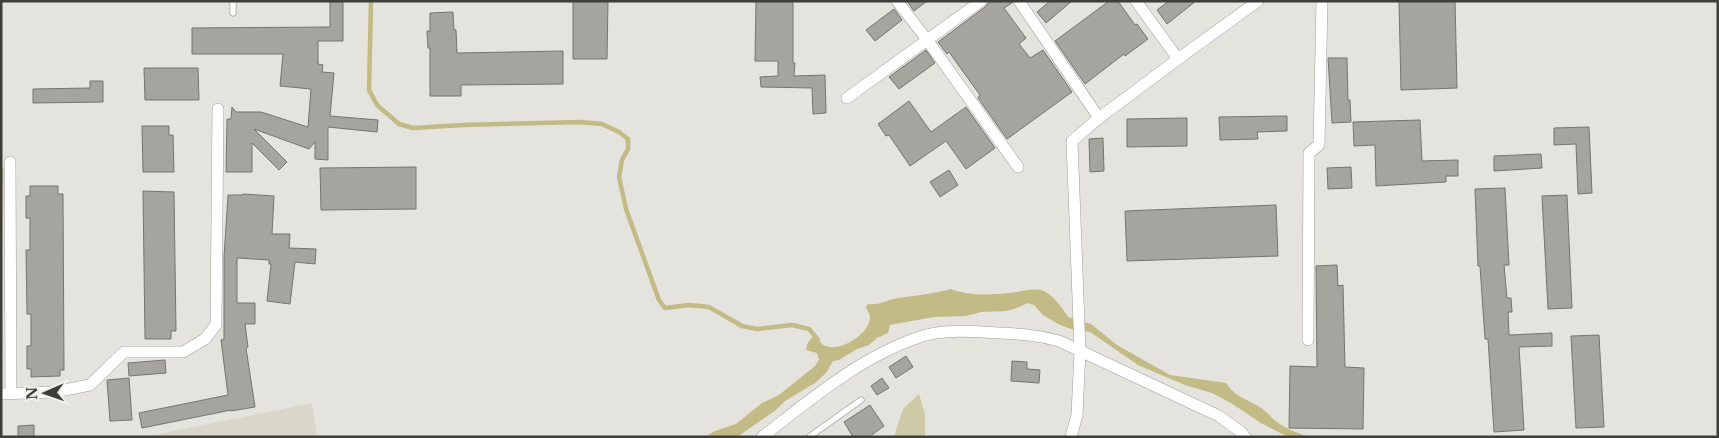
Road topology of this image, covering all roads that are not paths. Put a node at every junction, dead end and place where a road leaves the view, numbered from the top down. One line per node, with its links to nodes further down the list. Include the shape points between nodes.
1 (233, 1): 8 (lane)
2 (897, 1): 9 (street)
3 (981, 1): 9 (street)
4 (1019, 1): 13 (street)
5 (1136, 1): 10 (street)
6 (1322, 1): 16 (street, via 1320,145 1309,153)
7 (1256, 2): 10 (street)
8 (233, 13)
9 (928, 41): 11 (street); 15 (street)
10 (1178, 59): 13 (street)
11 (847, 98)
12 (218, 109): 18 (street, via 216,325 205,339 183,352 124,352 90,385 54,392)
13 (1099, 118): 17 (street, via 1072,141)
14 (10, 162): 18 (street)
15 (1018, 167)
16 (1308, 340)
17 (1080, 351): 20 (street, via 1041,336 960,331 928,335 895,347 837,379); 22 (street, via 1077,415); 23 (street, via 1220,416)
18 (6, 394)
19 (861, 400): 21 (lane)
20 (762, 437)
21 (809, 437)
22 (1071, 437)
23 (1244, 437)

